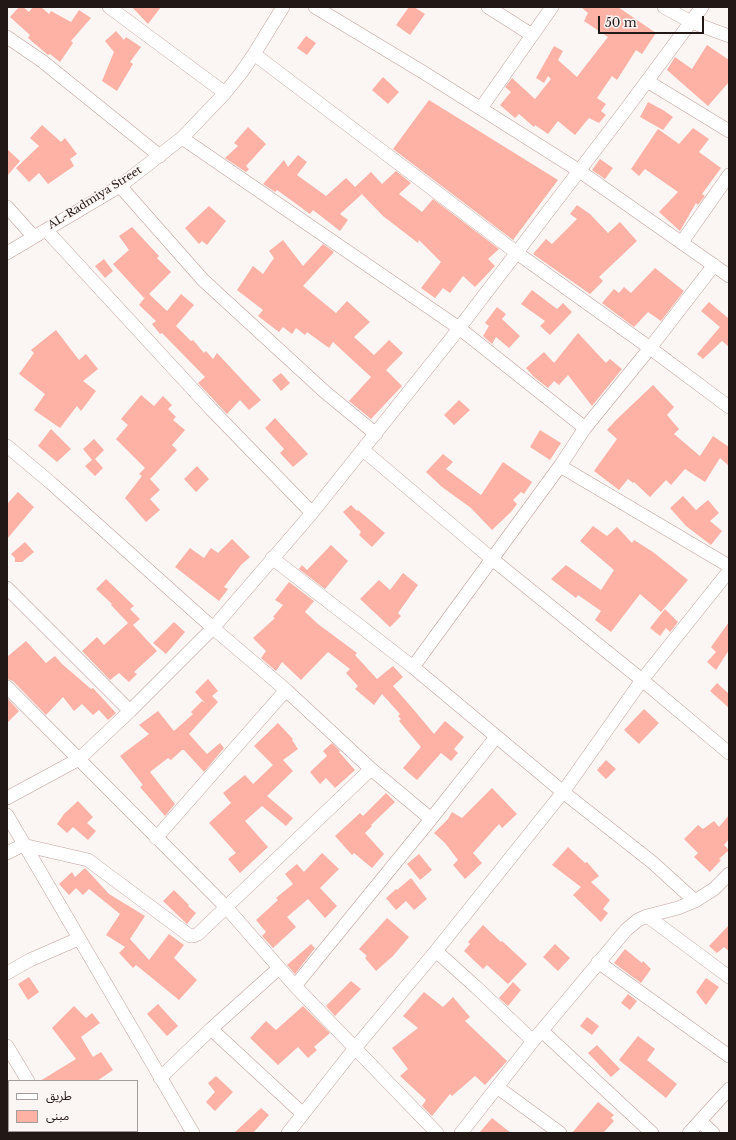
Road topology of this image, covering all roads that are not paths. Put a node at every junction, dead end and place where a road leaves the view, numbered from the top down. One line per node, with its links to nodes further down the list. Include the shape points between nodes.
1 (109, 7): 14 (street)
2 (283, 7): 12 (street, AL-Radmiya Street)
3 (315, 7): 15 (street)
4 (488, 7): 9 (street)
5 (552, 7): 9 (street)
6 (664, 7): 8 (street)
7 (702, 7): 8 (street)
8 (691, 22): 10 (street); 13 (street)
9 (532, 35): 15 (street)
10 (729, 36)
11 (7, 37): 18 (street, via 42,61)
12 (254, 54): 14 (street, AL-Radmiya Street); 27 (street)
13 (647, 81): 16 (street); 19 (street)
14 (225, 93): 17 (street, AL-Radmiya Street)
15 (481, 108): 19 (street)
16 (729, 131)
17 (182, 138): 18 (street, AL-Radmiya Street); 30 (street)
18 (160, 156): 21 (street, AL-Radmiya Street)
19 (578, 170): 25 (street); 27 (street)
20 (729, 174): 25 (street)
21 (120, 186): 23 (street, AL-Radmiya Street); 34 (street, via 203,280 325,392)
22 (7, 207): 24 (street)
23 (46, 230): 24 (street, AL-Radmiya Street); 38 (street, via 211,409)
24 (34, 237): 26 (street, AL-Radmiya Street)
25 (682, 242): 28 (street)
26 (7, 253)
27 (517, 253): 30 (street); 31 (street)
28 (714, 265): 29 (street); 31 (street)
29 (729, 276)
30 (459, 328): 33 (street); 34 (street)
31 (650, 348): 32 (street); 33 (street)
32 (729, 407)
33 (585, 428): 37 (street)
34 (376, 434): 36 (street)
35 (7, 446): 44 (street)
36 (363, 450): 38 (street); 40 (street)
37 (560, 466): 40 (street); 41 (street)
38 (312, 513): 39 (street)
39 (272, 558): 44 (street); 45 (street)
40 (492, 559): 45 (street); 46 (street)
41 (729, 566)
42 (727, 579): 46 (street)
43 (7, 588): 49 (street)
44 (213, 628): 48 (street); 49 (street)
45 (413, 667): 50 (street)
46 (642, 680): 51 (street); 54 (street)
47 (7, 687): 52 (street)
48 (286, 690): 53 (street); 58 (street)
49 (130, 711): 52 (street)
50 (496, 737): 54 (street); 57 (street)
51 (729, 753)
52 (80, 759): 55 (street); 58 (street)
53 (372, 769): 57 (street); 63 (street)
54 (563, 792): 62 (street, via 652,862); 66 (street)
55 (7, 798)
56 (7, 815): 59 (street)
57 (431, 819): 71 (street)
58 (156, 838): 63 (street)
59 (24, 845): 60 (street); 63 (street, via 88,860 190,936 198,934); 65 (street)
60 (7, 853)
61 (729, 874): 62 (street, via 714,889)
62 (695, 901): 64 (street)
63 (226, 906): 68 (street)
64 (647, 916): 67 (street, via 626,930); 70 (street)
65 (78, 939): 69 (street); 78 (street)
66 (436, 951): 74 (street); 76 (street)
67 (598, 962): 73 (street); 77 (street)
68 (279, 968): 71 (street); 72 (street)
69 (7, 973)
70 (729, 978)
71 (295, 986): 76 (street)
72 (211, 1029): 78 (street); 82 (street)
73 (542, 1031): 74 (street); 89 (street)
74 (533, 1041): 80 (street)
75 (7, 1046): 79 (street)
76 (355, 1048): 82 (street); 86 (street)
77 (729, 1056)
78 (160, 1078): 84 (street)
79 (27, 1080)
80 (497, 1087): 87 (street); 88 (street)
81 (729, 1089): 83 (street)
82 (303, 1114): 85 (street)
83 (700, 1121): 90 (street); 91 (street)
84 (193, 1133)
85 (288, 1133)
86 (437, 1133)
87 (461, 1133)
88 (560, 1133)
89 (652, 1133)
90 (690, 1133)
91 (713, 1133)

